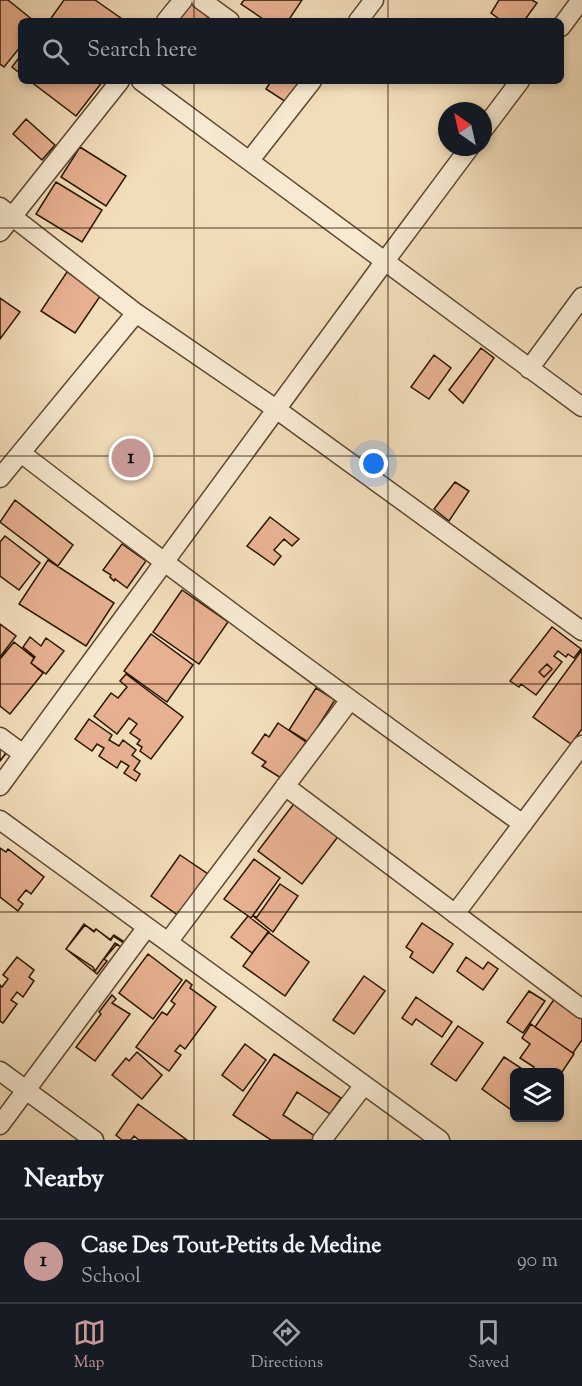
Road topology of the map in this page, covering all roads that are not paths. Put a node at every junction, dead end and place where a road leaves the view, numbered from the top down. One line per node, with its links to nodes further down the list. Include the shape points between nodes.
1 (183, 0): 5 (street)
2 (201, 0): 6 (street)
3 (374, 0): 7 (street)
4 (581, 0): 8 (street)
5 (168, 18)
6 (226, 18)
7 (360, 18)
8 (564, 23)
9 (117, 84): 16 (street)
10 (145, 84): 15 (street)
11 (310, 84): 15 (street)
12 (518, 84): 13 (street)
13 (492, 118)
14 (463, 156): 18 (street)
15 (250, 160): 18 (street)
16 (6, 212): 17 (street); 20 (street)
17 (0, 232)
18 (385, 261): 21 (street); 23 (street)
19 (582, 297): 21 (street)
20 (136, 313): 23 (street); 24 (street)
21 (530, 369): 22 (street)
22 (582, 407)
23 (276, 409): 26 (street); 27 (street)
24 (21, 453): 25 (street); 26 (street)
25 (0, 478)
26 (164, 563): 28 (street); 31 (street)
27 (582, 632)
28 (350, 700): 33 (street); 35 (street)
29 (0, 737): 31 (street)
30 (582, 745): 35 (street)
31 (23, 754): 32 (street)
32 (0, 786)
33 (285, 786): 36 (street); 38 (street)
34 (0, 820): 37 (street)
35 (523, 824): 36 (street)
36 (455, 914): 39 (street)
37 (147, 927): 38 (street); 42 (street)
38 (168, 942): 41 (street)
39 (582, 1009)
40 (0, 1071): 42 (street)
41 (364, 1084): 45 (street); 46 (street)
42 (26, 1090): 43 (street); 44 (street)
43 (0, 1125)
44 (94, 1140)
45 (322, 1140)
46 (440, 1140)

